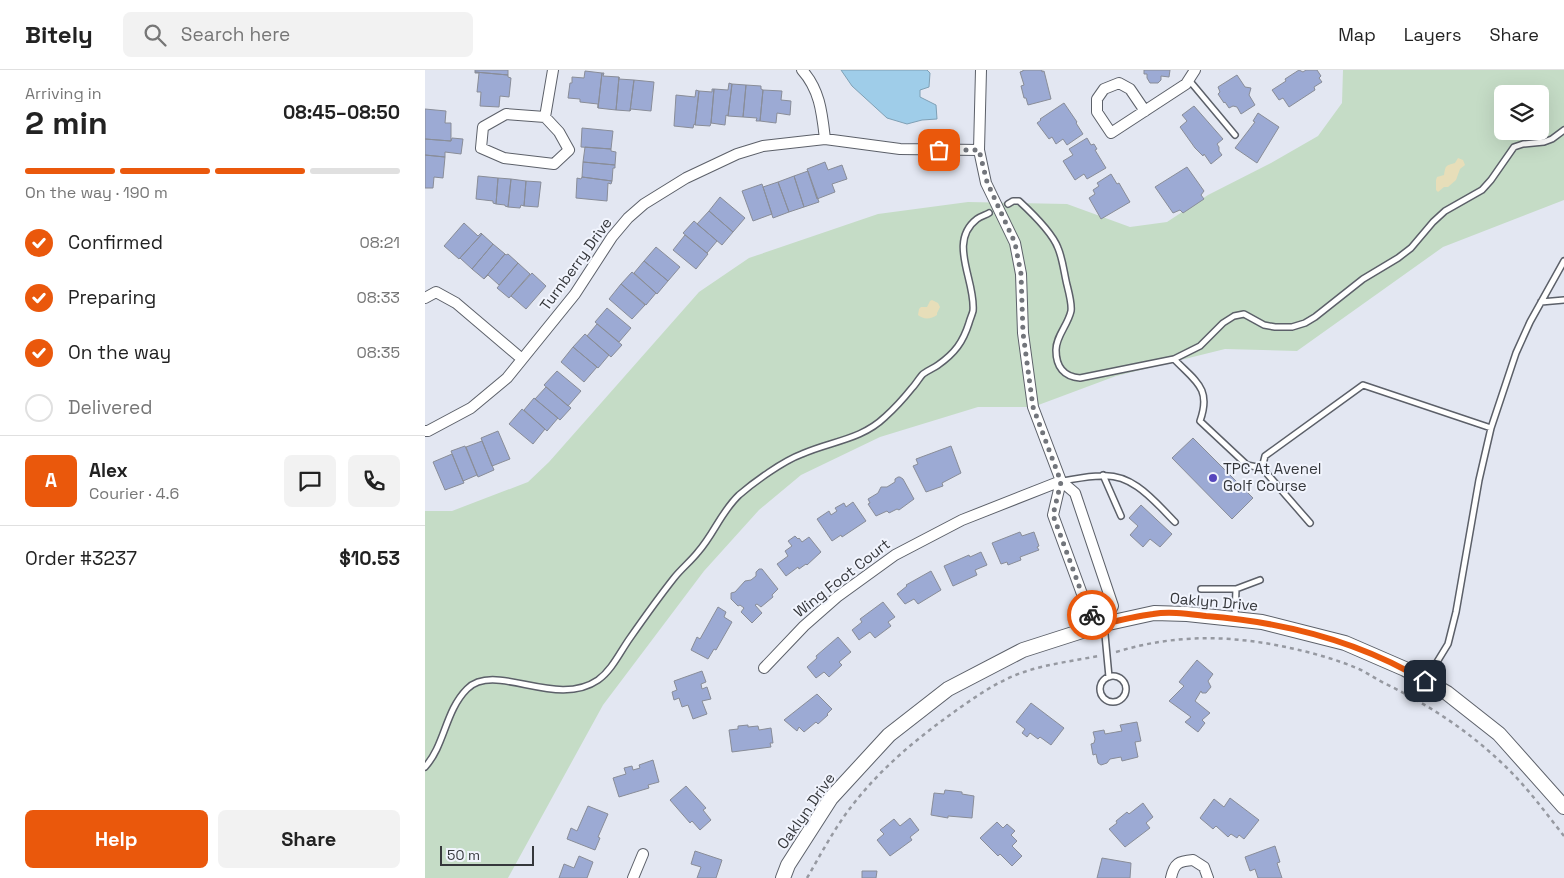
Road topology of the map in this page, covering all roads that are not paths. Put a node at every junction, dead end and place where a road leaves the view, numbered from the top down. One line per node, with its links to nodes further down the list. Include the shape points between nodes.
1 (553, 70): 7 (street)
2 (802, 70): 10 (street, via 812,81 821,106)
3 (981, 70): 11 (street)
4 (1195, 70): 5 (street)
5 (1189, 80): 6 (street); 9 (lane)
6 (1145, 111): 6 (street, via 1130,89 1119,83 1104,89 1097,99 1097,112 1111,132)
7 (545, 117): 7 (street, via 506,114 483,127 481,148 504,158 554,164 569,150)
8 (1564, 130): 18 (lane, via 1544,142 1514,147 1482,190 1445,211 1411,248 1305,323 1275,327 1244,314 1234,316 1200,346)
9 (1235, 135)
10 (825, 139): 11 (street, Turnberry Drive, via 900,149); 19 (street, Turnberry Drive, via 763,146 737,154 686,178 644,204 612,237 575,294)
11 (979, 150): 24 (street, via 987,182 1015,243 1021,274 1023,333 1033,407)
12 (1008, 204): 18 (lane, via 1019,201 1058,248 1071,310 1056,349 1058,363 1064,372 1080,378)
13 (989, 213): 36 (lane, via 977,219 963,244 973,312 960,344 950,355 924,374 872,429 800,454 741,493 727,507 699,551 675,577 609,670 598,680 567,691 505,680 478,682 467,688 454,707)
14 (1564, 261): 17 (lane)
15 (425, 298): 19 (street, via 437,292 456,303)
16 (1564, 300): 17 (lane)
17 (1541, 302): 20 (lane, via 1516,353)
18 (1174, 359): 22 (lane, via 1201,386 1205,408 1200,421 1247,464)
19 (522, 360): 21 (street, Turnberry Drive, via 507,378 471,408)
20 (1491, 428): 22 (lane, via 1363,385 1265,456); 35 (lane, via 1457,612 1448,644)
21 (425, 431)
22 (1262, 468): 27 (lane)
23 (1103, 475): 24 (lane); 25 (lane); 26 (lane, via 1123,479 1143,490)
24 (1061, 482): 32 (street, via 1053,515 1089,613); 32 (street, via 1075,493 1113,606); 33 (street, Wing Foot Court, via 962,520 895,555 810,620)
25 (1121, 516)
26 (1175, 522)
27 (1310, 523)
28 (1260, 580): 30 (lane)
29 (1201, 589): 30 (lane)
30 (1236, 589): 31 (lane)
31 (1235, 618): 32 (street, Oaklyn Drive, via 1154,613); 35 (street, Oaklyn Drive, via 1345,643)
32 (1104, 624): 34 (lane); 40 (street, Oaklyn Drive, via 1023,650 948,688 889,735 831,798)
33 (764, 668)
34 (1109, 677): 34 (lane, via 1103,681 1101,693 1105,700 1117,701 1124,696 1126,687 1118,677)
35 (1425, 681): 37 (street, Oaklyn Drive, via 1499,734)
36 (425, 766)
37 (1564, 807)
38 (643, 854): 39 (street)
39 (633, 878)
40 (783, 878)
41 (1171, 878): 42 (street, via 1172,869 1181,861 1193,860 1204,867)
42 (1208, 878)

